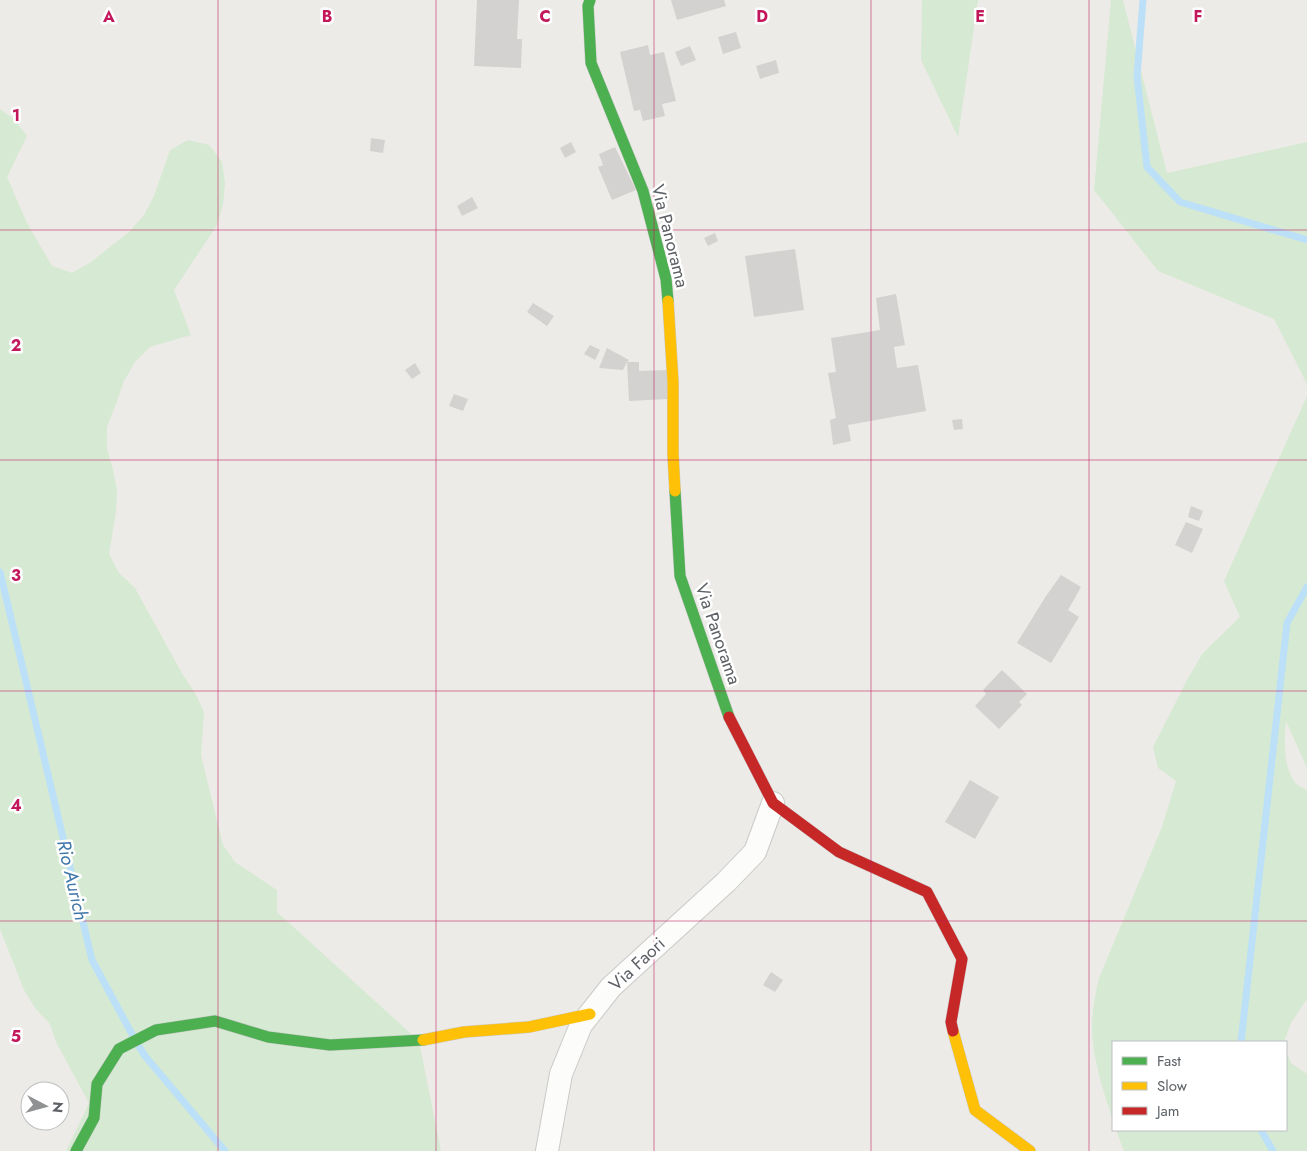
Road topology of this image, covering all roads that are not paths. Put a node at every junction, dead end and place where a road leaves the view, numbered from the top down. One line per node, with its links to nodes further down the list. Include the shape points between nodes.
1 (590, 0): 2 (street, Via Panorama, via 591,63 643,191 666,279 680,576 729,718)
2 (773, 803): 3 (street, Via Faori, via 755,852 611,987); 6 (street, Via Panorama, via 838,852 926,892 962,958 951,1022 975,1110)
3 (590, 1014): 4 (street, via 528,1027 379,1044 330,1045 268,1037 215,1021 156,1030 119,1049 97,1084 94,1118); 5 (street, Via Faori, via 581,1025 561,1074)
4 (76, 1151)
5 (547, 1151)
6 (1030, 1151)

